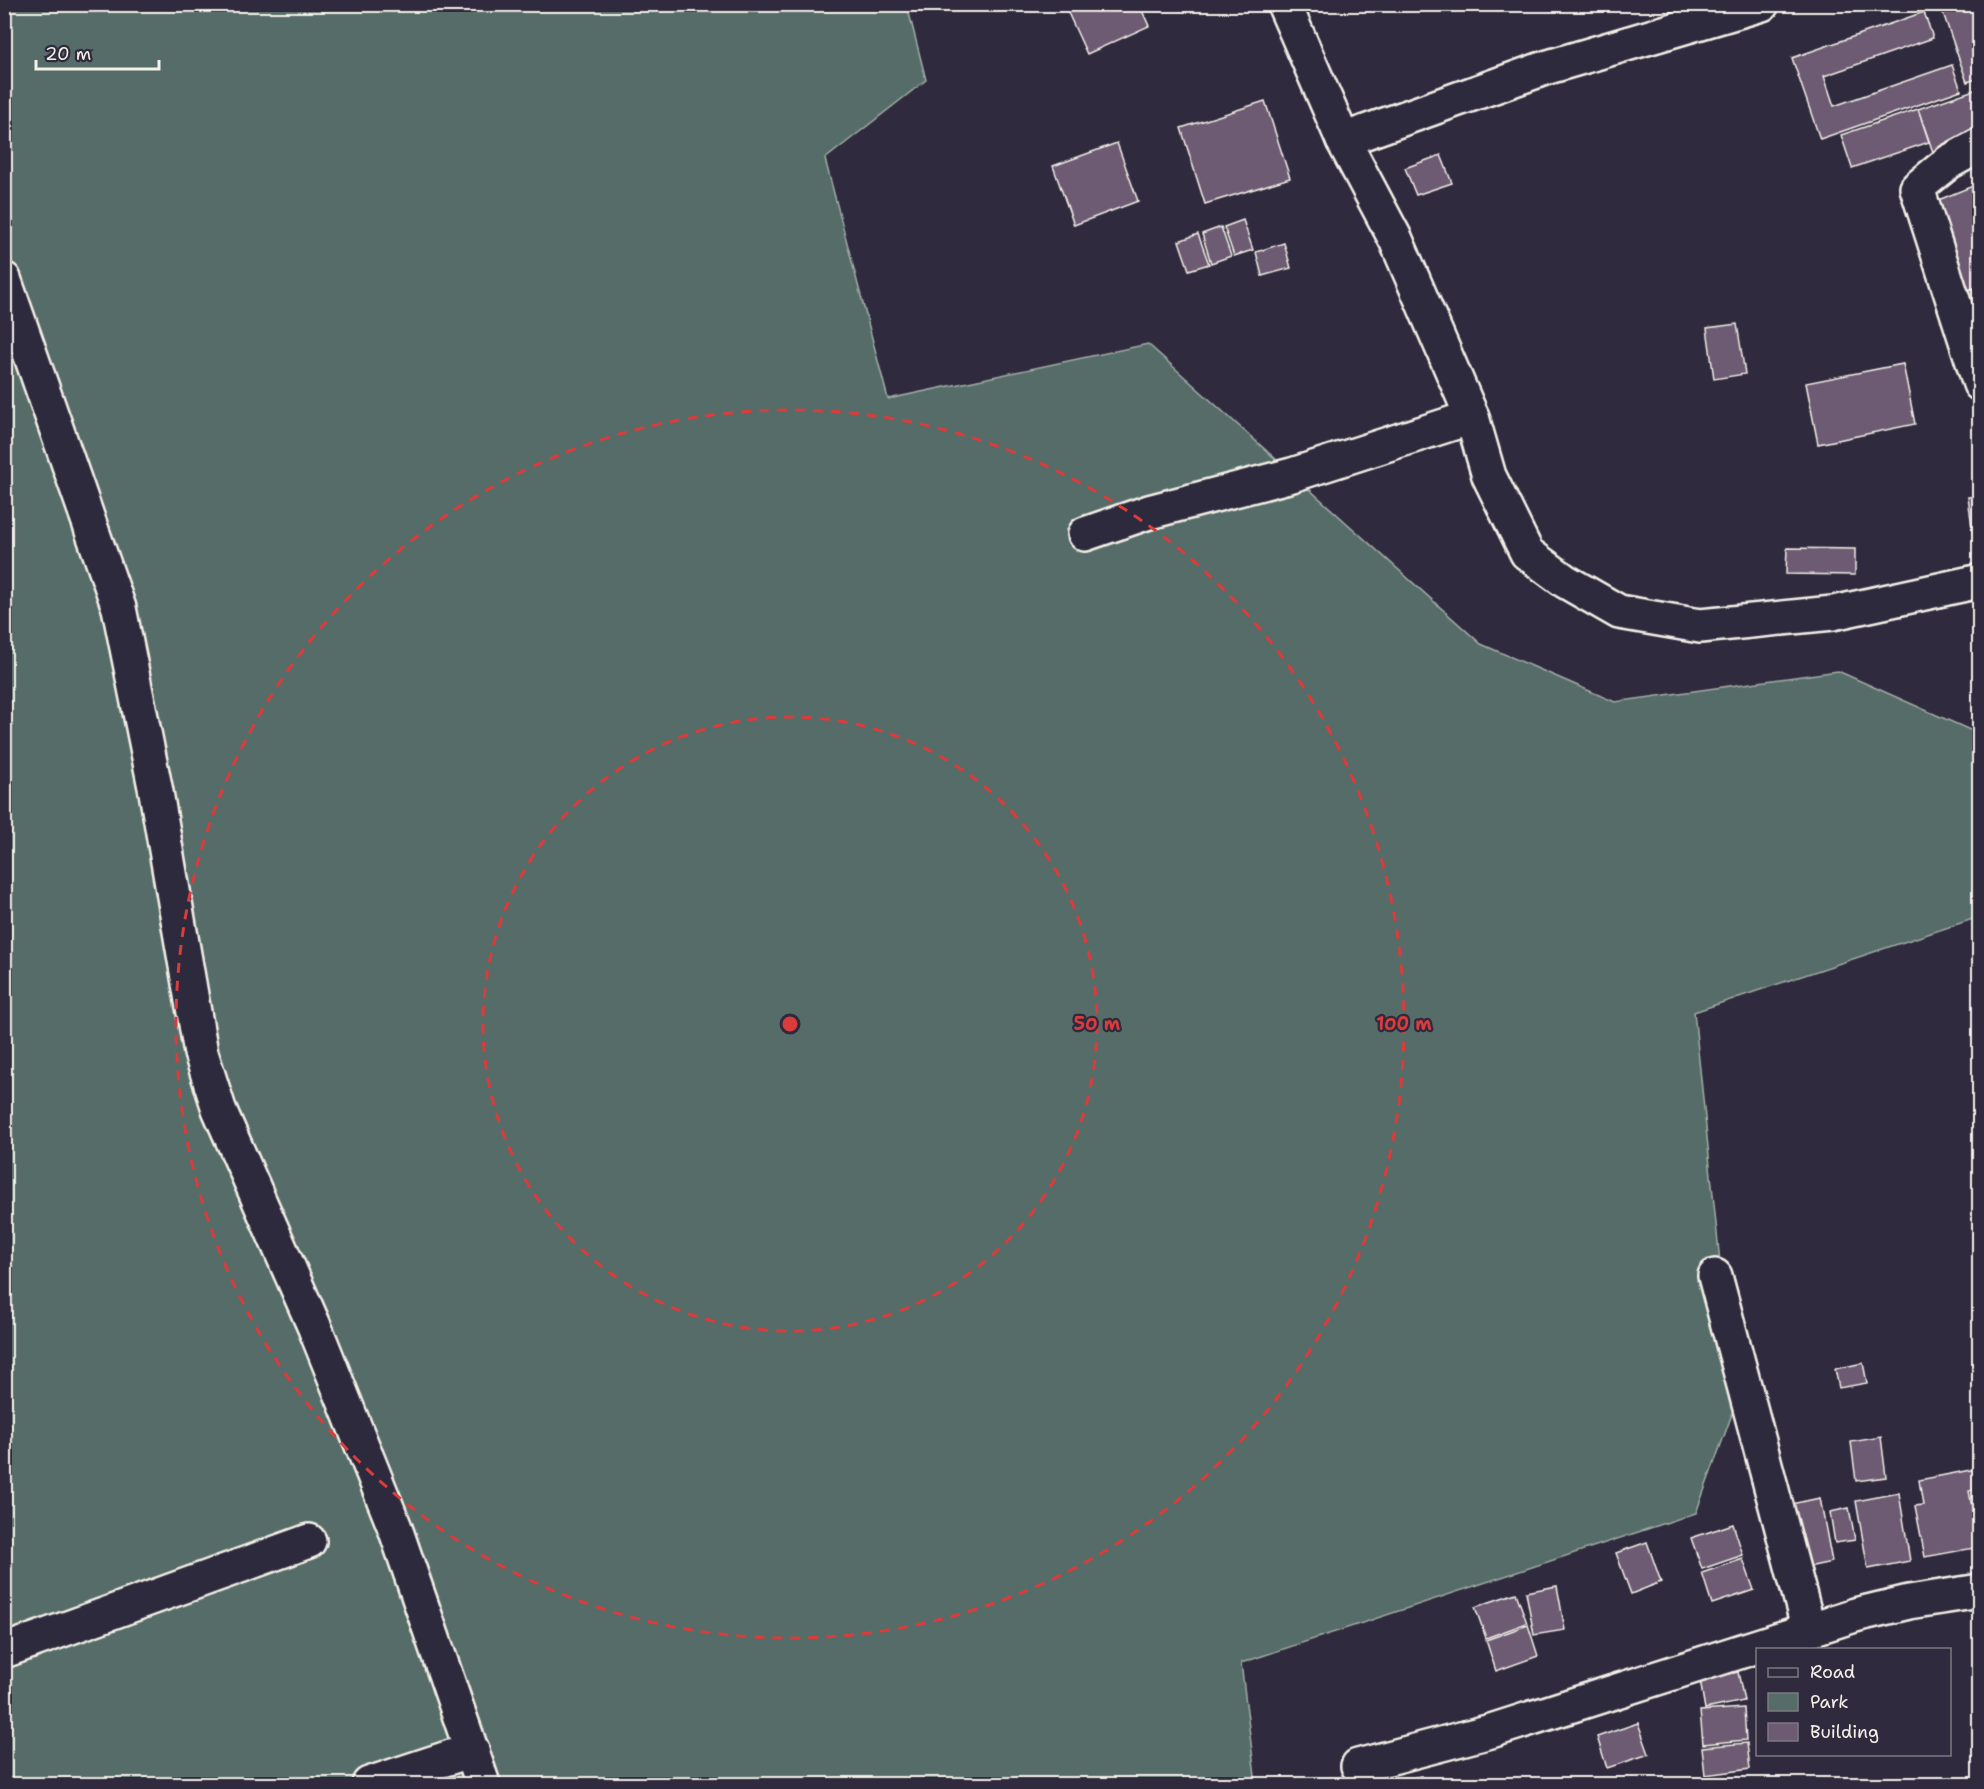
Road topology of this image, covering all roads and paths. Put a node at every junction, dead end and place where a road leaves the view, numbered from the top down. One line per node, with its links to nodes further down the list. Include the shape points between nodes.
1 (1284, 4): 3 (street)
2 (1762, 4): 3 (street, via 1545,68)
3 (1343, 140): 7 (street, via 1396,240)
4 (1980, 145): 6 (street, via 1949,162 1917,188)
5 (4, 279): 15 (street, via 119,608 156,792 201,1053 219,1109 315,1328 395,1528)
6 (1980, 384)
7 (1472, 417): 8 (street, via 1292,475 1149,512); 9 (street, via 1489,476 1527,553 1565,581 1619,612 1700,626 1833,613)
8 (1085, 534)
9 (1980, 580)
10 (1715, 1276): 13 (street)
11 (309, 1540): 14 (street)
12 (1980, 1591): 13 (street, via 1908,1602)
13 (1809, 1630): 16 (street, via 1502,1728)
14 (4, 1651)
15 (472, 1749): 17 (street); 18 (street)
16 (1358, 1766)
17 (369, 1785)
18 (483, 1785)

